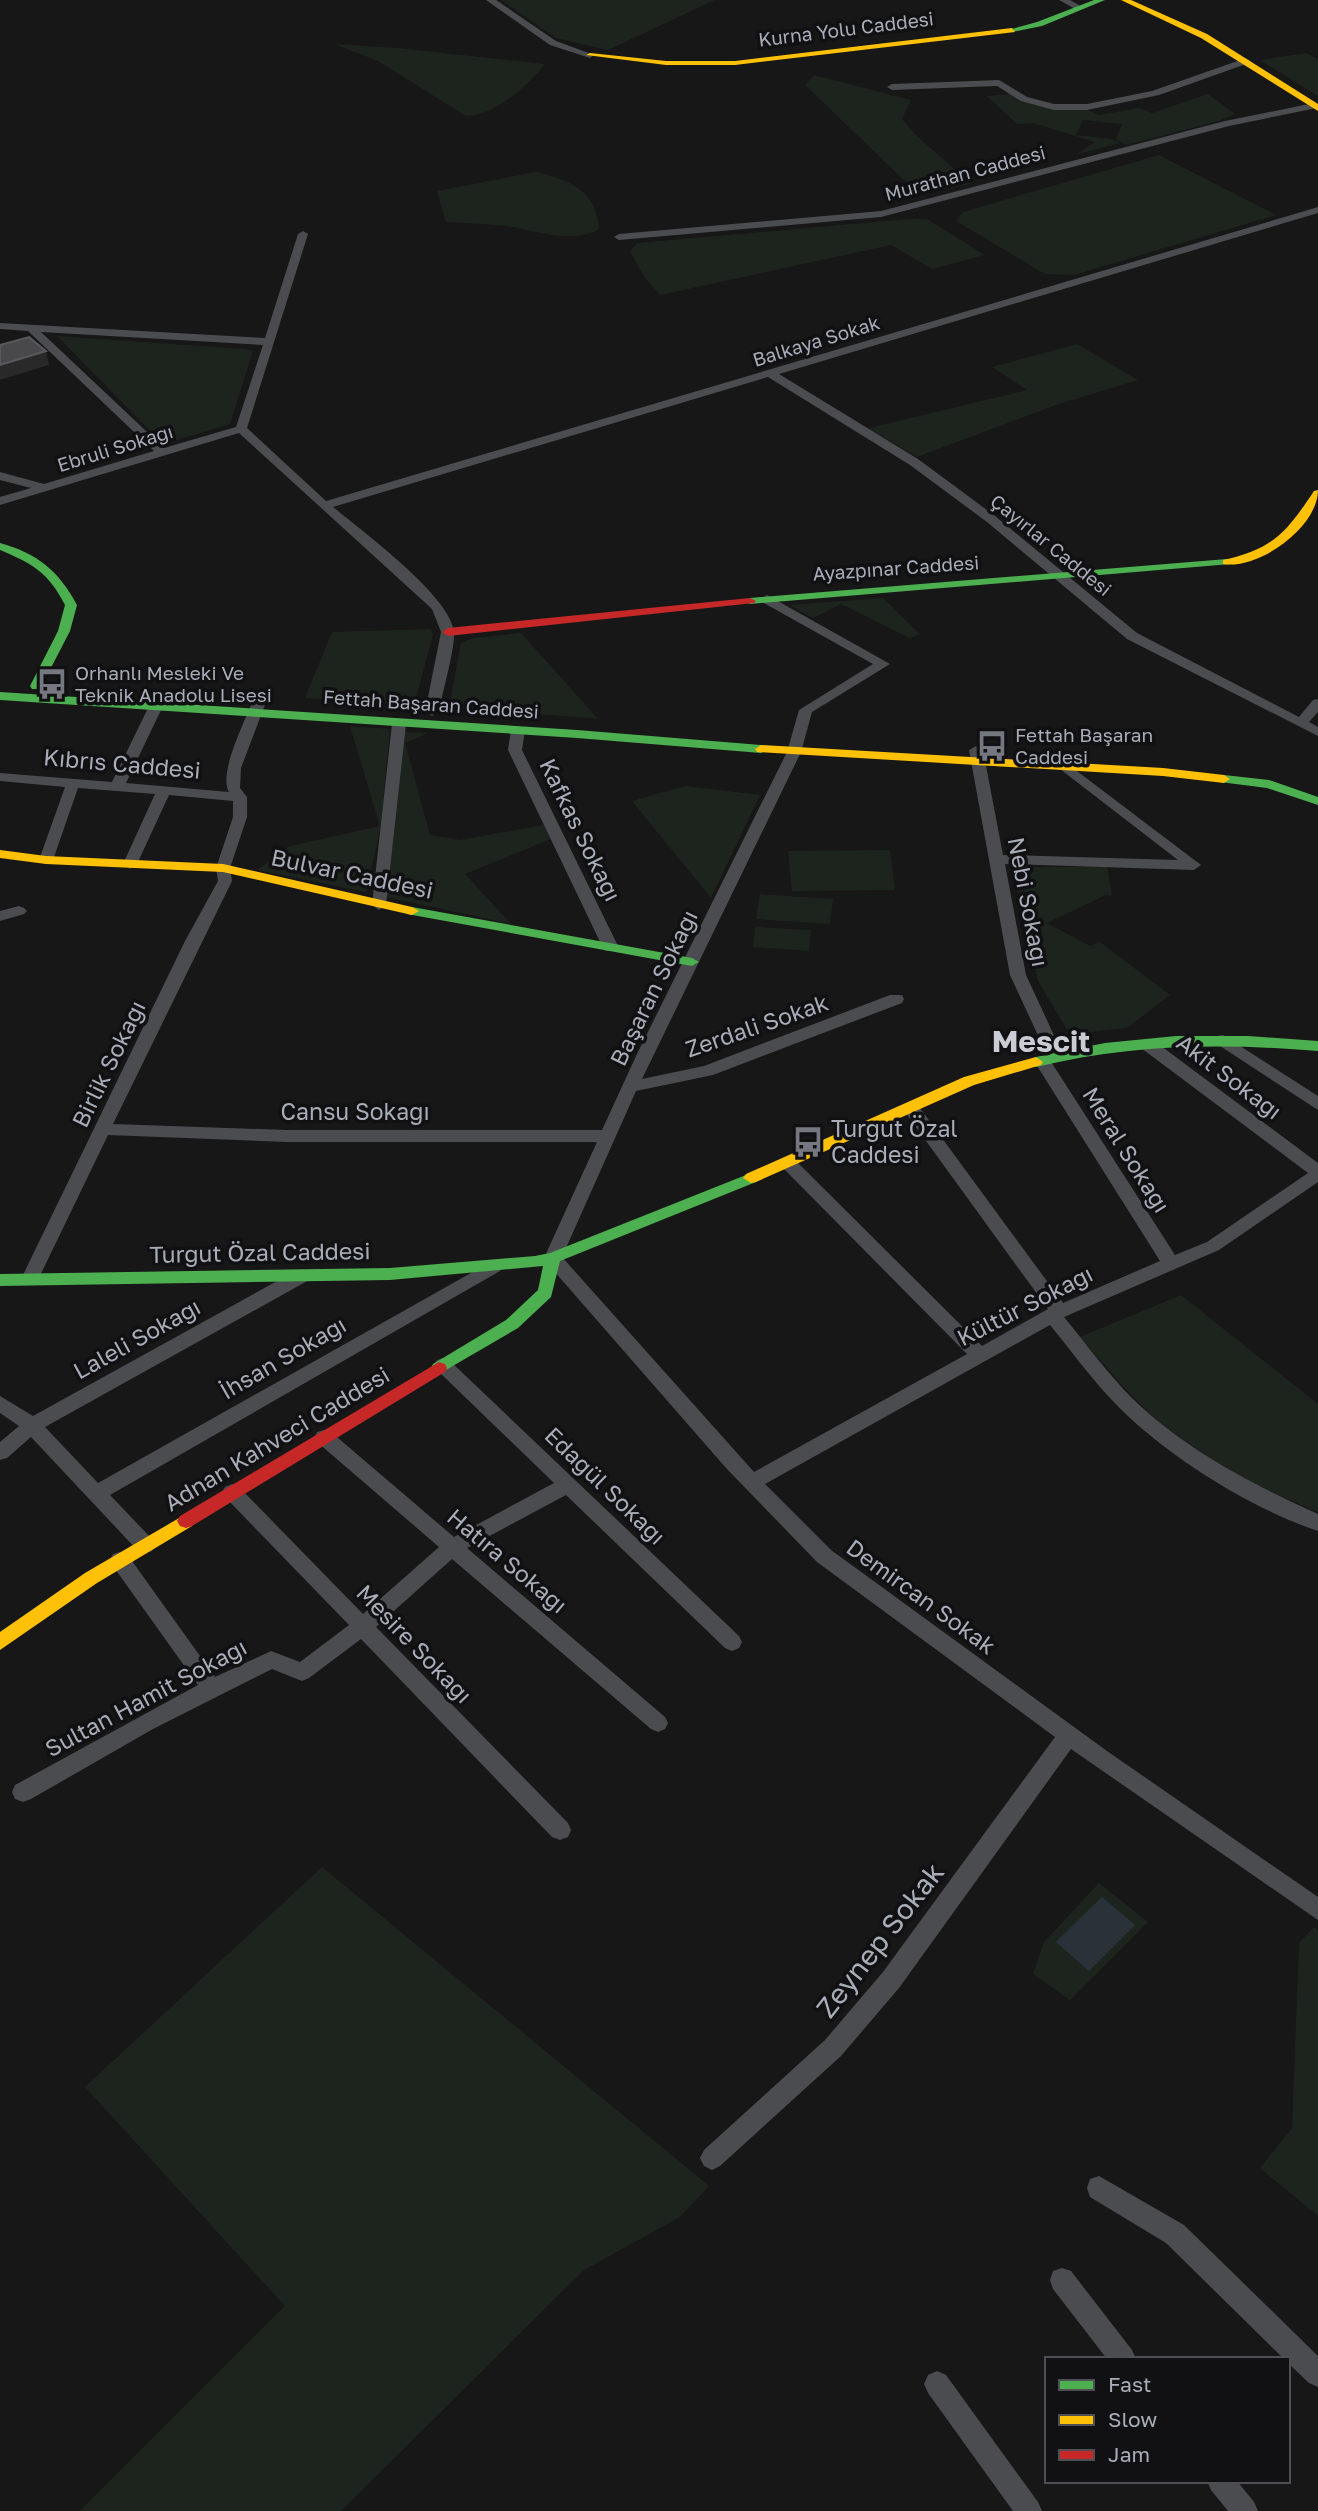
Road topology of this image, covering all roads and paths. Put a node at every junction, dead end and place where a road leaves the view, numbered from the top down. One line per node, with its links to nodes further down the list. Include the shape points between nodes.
1 (490, 0): 6 (street, via 553,43)
2 (1062, 0): 5 (street)
3 (1101, 0): 5 (street, Kurna Yolu Caddesi)
4 (1125, 0): 7 (street)
5 (1080, 8): 6 (street, Kurna Yolu Caddesi, via 1016,30 756,61 682,64)
6 (590, 55)
7 (1246, 61): 8 (street, via 1103,106 1048,104 1018,96 999,83); 9 (street)
8 (892, 87)
9 (1316, 107): 12 (street, Murathan Caddesi, via 1228,123 881,214)
10 (1318, 210): 16 (street, Balkaya Sokak, via 1302,220)
11 (303, 234): 15 (street)
12 (619, 237)
13 (0, 326): 14 (street)
14 (32, 328): 15 (street); 18 (street)
15 (269, 342): 17 (street)
16 (769, 373): 23 (street, Balkaya Sokak); 25 (street, Çayırlar Caddesi, via 914,462)
17 (241, 429): 18 (street, Ebruli Sokağı); 23 (street)
18 (162, 453): 20 (street, Ebruli Sokağı)
19 (0, 475): 20 (street)
20 (46, 488): 21 (street, Ebruli Sokağı)
21 (0, 501)
22 (1316, 501): 25 (street, Ayazpınar Caddesi, via 1288,539 1248,560)
23 (324, 506): 27 (street, via 438,607)
24 (0, 546): 29 (street, via 41,563 61,584 71,605 64,631)
25 (1059, 576): 26 (street, Ayazpınar Caddesi); 35 (street, Çayırlar Caddesi, via 1132,636)
26 (767, 599): 27 (street, Ayazpınar Caddesi); 39 (street, Başaran Sokağı, via 883,664 806,710)
27 (448, 632): 34 (street)
28 (0, 683): 29 (street, Fettah Başaran Caddesi)
29 (36, 685): 32 (street, Fettah Başaran Caddesi)
30 (0, 696): 33 (street, Fettah Başaran Caddesi)
31 (1318, 703): 35 (street)
32 (257, 707): 33 (street, Fettah Başaran Caddesi); 34 (street, Fettah Başaran Caddesi); 36 (street, Fettah Başaran Caddesi); 47 (street, Birlik Sokağı, via 234,768 233,788)
33 (155, 708): 44 (street)
34 (432, 712): 39 (street, Fettah Başaran Caddesi)
35 (1301, 723): 38 (street, Çayırlar Caddesi)
36 (399, 724): 37 (street, Fettah Başaran Caddesi); 54 (street)
37 (518, 730): 39 (street, Fettah Başaran Caddesi); 57 (street, Kafkas Sokağı, via 515,750)
38 (1318, 732)
39 (796, 745): 40 (street, Fettah Başaran Caddesi); 58 (street, Başaran Sokağı)
40 (977, 756): 41 (street, Fettah Başaran Caddesi); 45 (street, Fettah Başaran Caddesi, via 1154,761 1258,775); 50 (street, Nebi Sokağı)
41 (1065, 766): 48 (street, Fettah Başaran Caddesi, via 1269,784); 50 (street, via 1194,865)
42 (0, 776): 43 (street, Kıbrıs Caddesi)
43 (73, 783): 44 (street, Kıbrıs Caddesi); 51 (street)
44 (117, 787): 46 (street, Kıbrıs Caddesi)
45 (1318, 790)
46 (164, 791): 47 (street, Kıbrıs Caddesi); 52 (street)
47 (240, 797): 53 (street, Birlik Sokağı, via 240,817)
48 (1318, 801)
49 (0, 854): 51 (street, Bulvar Caddesi)
50 (995, 859): 63 (street, Nebi Sokağı, via 1018,975)
51 (46, 860): 52 (street, Bulvar Caddesi)
52 (130, 864): 53 (street, Bulvar Caddesi)
53 (223, 868): 54 (street, Bulvar Caddesi); 67 (street, Birlik Sokağı, via 225,881)
54 (379, 905): 57 (street, Bulvar Caddesi)
55 (19, 911): 56 (street)
56 (0, 916)
57 (611, 948): 58 (street, Bulvar Caddesi)
58 (692, 962): 64 (street, Başaran Sokağı)
59 (897, 999): 64 (street, Zerdali Sokak, via 707,1070)
60 (1223, 1040): 61 (street, Turgut Özal Caddesi); 62 (street, Turgut Özal Caddesi); 65 (street)
61 (1147, 1044): 63 (street, Turgut Özal Caddesi); 70 (street, Akit Sokağı)
62 (1318, 1046)
63 (1049, 1059): 66 (street, Turgut Özal Caddesi, via 969,1081); 72 (street, Meral Sokağı)
64 (630, 1087): 68 (street, Başaran Sokağı)
65 (1318, 1104)
66 (911, 1108): 69 (street, Turgut Özal Caddesi); 77 (street)
67 (102, 1129): 68 (street, Cansu Sokağı, via 287,1136); 75 (street, Birlik Sokağı)
68 (607, 1136): 71 (street, Başaran Sokağı)
69 (788, 1163): 71 (street, Turgut Özal Caddesi); 78 (street)
70 (1318, 1173): 72 (street, Kültür Sokağı, via 1213,1246)
71 (553, 1258): 73 (street, Turgut Özal Caddesi); 79 (street, Adnan Kahveci Caddesi, via 545,1293 512,1324); 84 (street, Demircan Sokak)
72 (1171, 1264): 77 (street, Kültür Sokağı)
73 (495, 1265): 74 (street, Turgut Özal Caddesi, via 390,1274); 87 (street, İhsan Sokağı)
74 (303, 1275): 75 (street, Turgut Özal Caddesi); 81 (street, Laleli Sokağı)
75 (30, 1279): 76 (street, Turgut Özal Caddesi)
76 (0, 1280)
77 (1056, 1313): 78 (street, Kültür Sokağı); 88 (street, via 1126,1404 1169,1440 1242,1488)
78 (980, 1355): 84 (street, Kültür Sokağı)
79 (443, 1365): 82 (street, Adnan Kahveci Caddesi); 85 (street, Edagül Sokağı)
80 (0, 1403): 81 (street)
81 (32, 1425): 83 (street, Laleli Sokağı); 87 (street)
82 (324, 1437): 86 (street, Adnan Kahveci Caddesi); 90 (street, Hatıra Sokağı)
83 (0, 1453)
84 (752, 1482): 97 (street, Demircan Sokak, via 824,1556)
85 (568, 1485): 90 (street, Sultan Hamit Sokağı); 94 (street, Edagül Sokağı)
86 (232, 1492): 89 (street, Adnan Kahveci Caddesi); 92 (street, Mesire Sokağı)
87 (96, 1493): 89 (street)
88 (1318, 1523)
89 (145, 1545): 91 (street, Adnan Kahveci Caddesi)
90 (452, 1547): 92 (street, Sultan Hamit Sokağı); 96 (street, Hatıra Sokağı)
91 (120, 1560): 93 (street, Adnan Kahveci Caddesi); 95 (street)
92 (363, 1626): 95 (street, Sultan Hamit Sokağı, via 302,1672 271,1660); 99 (street, Mesire Sokağı)
93 (0, 1642)
94 (732, 1642)
95 (211, 1687): 98 (street, Sultan Hamit Sokağı)
96 (659, 1723)
97 (1069, 1735): 100 (street, Demircan Sokak); 101 (street, Zeynep Sokak, via 891,1980 833,2048)
98 (23, 1792)
99 (561, 1830)
100 (1318, 1910)
101 (712, 2158)
102 (1100, 2188): 105 (street, via 1175,2234)
103 (1062, 2280): 104 (street)
104 (1121, 2357)
105 (1318, 2374)
106 (937, 2384): 108 (street)
107 (1222, 2483): 109 (street)
108 (1029, 2511)
109 (1245, 2511)

